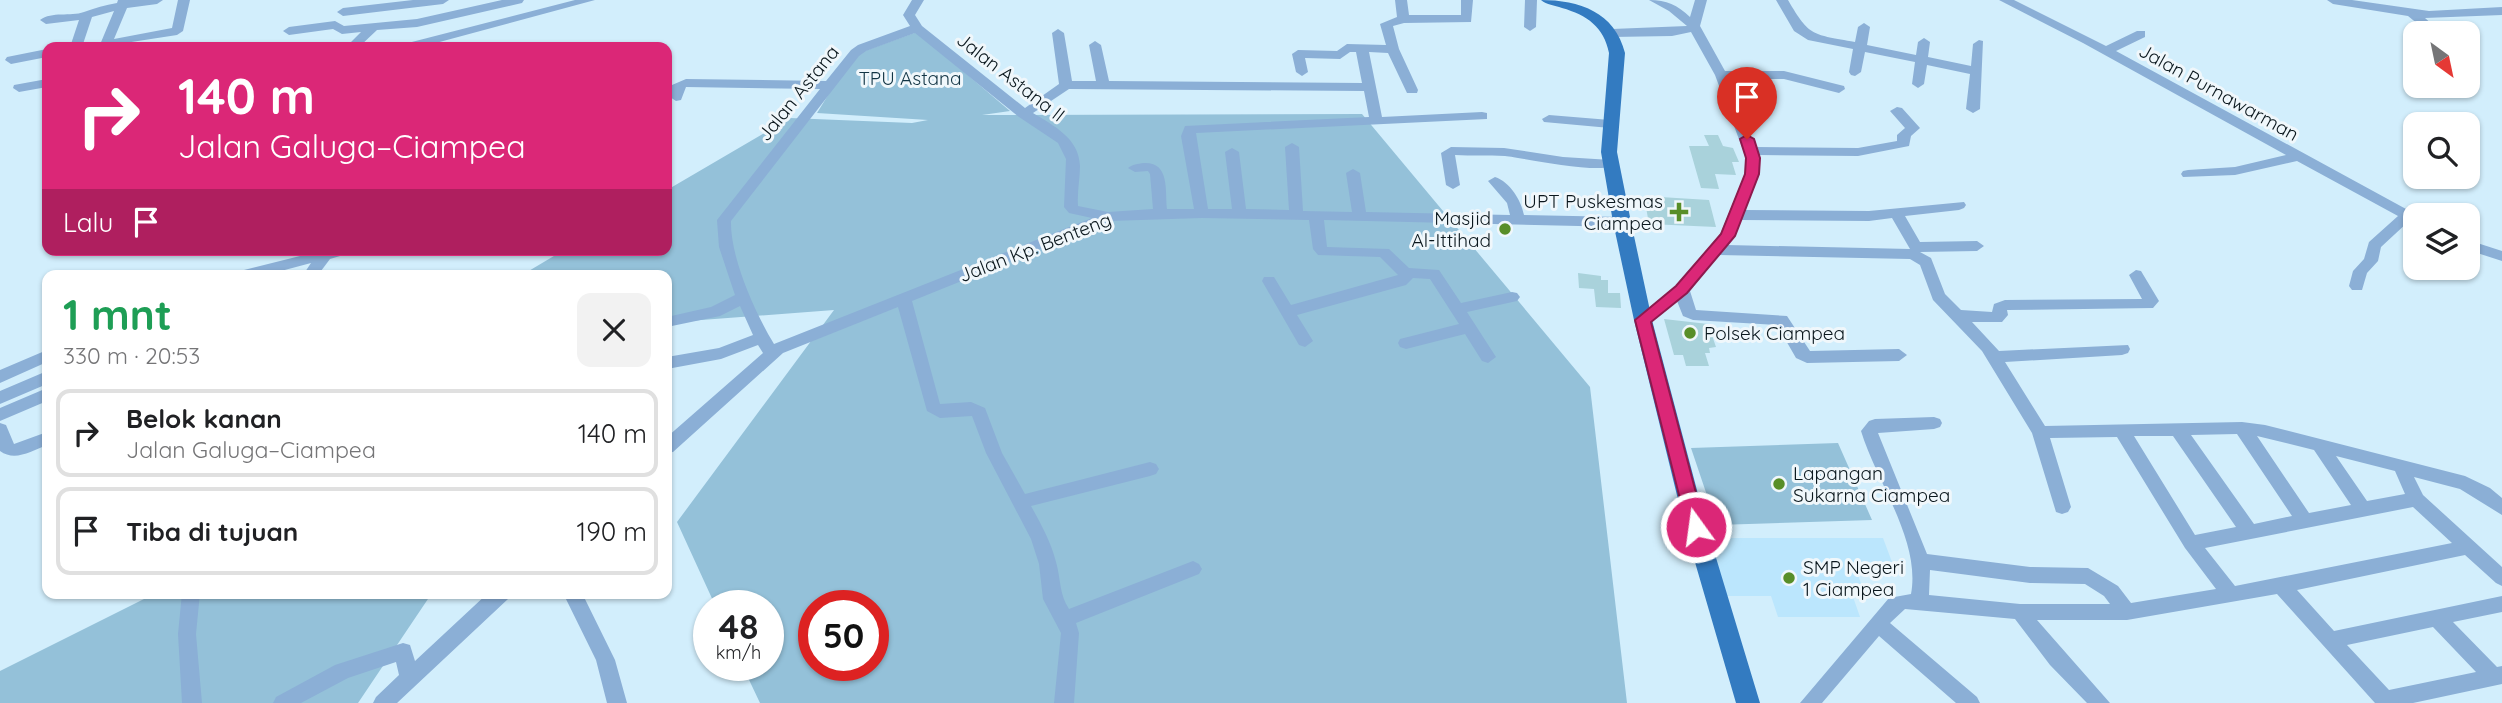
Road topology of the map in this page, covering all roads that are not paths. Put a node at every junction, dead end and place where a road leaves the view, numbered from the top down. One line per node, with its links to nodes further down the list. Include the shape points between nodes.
1 (157, 0): 15 (street)
2 (184, 0): 39 (street, via 177,31)
3 (443, 0): 16 (street)
4 (518, 0): 22 (street)
5 (1401, 0): 23 (street)
6 (1467, 0): 23 (street, via 1471,19)
7 (1531, 0): 28 (street)
8 (1548, 0): 35 (main road, via 1590,14)
9 (1654, 0): 29 (street, via 1673,8)
10 (1701, 0): 29 (street)
11 (1782, 0): 32 (street)
12 (2005, 0): 50 (street, Jalan Purnawarman)
13 (2333, 0): 20 (street)
14 (585, 1): 33 (street)
15 (123, 3): 21 (street); 38 (street)
16 (389, 3): 19 (street); 26 (street)
17 (913, 3): 27 (street, via 909,15)
18 (2502, 10): 20 (street)
19 (344, 12)
20 (2412, 14): 25 (street)
21 (87, 15): 24 (street); 37 (street)
22 (459, 15): 26 (street); 33 (street)
23 (1403, 19): 47 (street, via 1387,24)
24 (46, 20)
25 (2421, 21)
26 (374, 27): 31 (street, via 340,30 334,25); 40 (street)
27 (917, 27): 60 (street, Jalan Astana, via 862,48); 70 (street, Jalan Astana II)
28 (1530, 27)
29 (1695, 27): 35 (street); 57 (street)
30 (1864, 27): 46 (street)
31 (289, 32)
32 (1805, 32): 46 (street); 48 (street)
33 (465, 33): 41 (street); 42 (street)
34 (1058, 33): 61 (street)
35 (1612, 33): 74 (main road, via 1617,53)
36 (2141, 34): 50 (street)
37 (78, 42)
38 (108, 42)
39 (125, 42)
40 (358, 42)
41 (428, 42)
42 (468, 42)
43 (1924, 43): 53 (street)
44 (1979, 44): 54 (street)
45 (1095, 45): 62 (street)
46 (1861, 47): 53 (street); 56 (street)
47 (1393, 49): 49 (street); 66 (street)
48 (1807, 49)
49 (1362, 50): 55 (street, via 1347,48 1340,55 1298,54); 63 (street)
50 (2105, 51): 78 (street, Jalan Purnawarman)
51 (42, 54): 52 (street)
52 (11, 60)
53 (1922, 60): 54 (street); 59 (street)
54 (1976, 71): 68 (street)
55 (1302, 72)
56 (1855, 72)
57 (1721, 75): 65 (street, via 1784,75); 76 (street)
58 (42, 84): 64 (street)
59 (1918, 84)
60 (829, 85): 67 (street, via 686,83 678,85); 110 (street, Jalan Astana, via 728,213 722,228)
61 (1066, 85): 62 (street); 70 (street)
62 (1103, 85): 63 (street)
63 (1371, 87): 73 (street)
64 (19, 88)
65 (1839, 89)
66 (1412, 90)
67 (676, 97)
68 (1973, 109)
69 (1897, 111): 76 (street, via 1913,128 1901,144 1858,152)
70 (1024, 114): 94 (street, Jalan Astana II, via 1045,125 1072,153 1071,207)
71 (1482, 116): 73 (street)
72 (1549, 118): 74 (street)
73 (1376, 121): 86 (street, via 1190,129)
74 (1610, 124): 79 (main road)
75 (1292, 147): 91 (street)
76 (1752, 151): 92 (street, via 1752,174)
77 (1233, 152): 89 (street)
78 (2296, 157): 82 (street, via 2235,171); 90 (street, Jalan Purnawarman)
79 (1611, 164): 84 (street, via 1451,151); 97 (main road)
80 (1135, 168): 88 (street, via 1152,167 1157,173)
81 (1353, 173): 95 (street)
82 (2188, 174)
83 (1495, 181): 96 (street, via 1514,202)
84 (1453, 185)
85 (1959, 205): 87 (street)
86 (1202, 213): 88 (street, Jalan Kp. Benteng); 89 (street, Jalan Kp. Benteng)
87 (1896, 213): 92 (street); 99 (street, via 1916,247)
88 (1160, 214): 94 (street, Jalan Kp. Benteng)
89 (1240, 214): 91 (street, Jalan Kp. Benteng)
90 (2403, 214)
91 (1296, 215): 93 (street, Jalan Kp. Benteng)
92 (1737, 215): 101 (street)
93 (1316, 216): 95 (street, Jalan Kp. Benteng); 105 (street, via 1324,252 1384,252)
94 (1108, 217): 111 (street, Jalan Kp. Benteng)
95 (1360, 217): 96 (street, Jalan Kp. Benteng)
96 (1518, 220): 97 (street, Jalan Kp. Benteng)
97 (1622, 222): 116 (main road)
98 (2403, 224): 108 (street, via 2374,245)
99 (1977, 246)
100 (2480, 249): 102 (street)
101 (1717, 250): 109 (street); 115 (street, via 1913,254 1926,262 1938,296)
102 (2502, 257)
103 (314, 260): 104 (street)
104 (268, 270)
105 (1409, 274): 113 (street, via 1434,274); 114 (street, via 1401,281)
106 (2136, 275): 115 (street, via 2151,301 2148,304 2005,305 1999,308 1997,318)
107 (1269, 281): 114 (street)
108 (2357, 286)
109 (1682, 289): 116 (street); 124 (street, via 1693,316 1782,320 1807,357)
110 (745, 297): 117 (street, via 715,312); 119 (street)
111 (903, 298): 123 (street, Jalan Kp. Benteng); 146 (street, via 933,407 940,412 976,409)
112 (1513, 298): 113 (street)
113 (1458, 309): 118 (street)
114 (1287, 312): 120 (street)
115 (1957, 315): 125 (street)
116 (1643, 320): 178 (main road, via 1696,527)
117 (672, 322)
118 (1469, 327): 121 (street); 127 (street)
119 (761, 338): 123 (street); 128 (street, via 721,353)
120 (1305, 341)
121 (1406, 343)
122 (2122, 349): 125 (street)
123 (771, 353): 141 (street, Jalan Kp. Benteng)
124 (1899, 355)
125 (1994, 357): 139 (street)
126 (42, 358): 129 (street)
127 (1488, 358)
128 (672, 362)
129 (0, 377)
130 (42, 379): 132 (street)
131 (42, 396): 133 (street)
132 (0, 398)
133 (0, 415)
134 (1934, 423): 154 (street, via 1875,425 1869,430)
135 (2242, 428): 138 (street); 142 (street); 150 (street)
136 (0, 429): 140 (street, via 7,448 13,451)
137 (2120, 429): 138 (street); 139 (street); 152 (street)
138 (2177, 429): 151 (street)
139 (2040, 432): 147 (street)
140 (42, 440)
141 (672, 442)
142 (2319, 444): 143 (street); 149 (street)
143 (2402, 468): 145 (street); 148 (street, via 2465,483)
144 (1150, 469): 146 (street)
145 (2416, 499): 149 (street); 153 (street)
146 (1020, 502): 167 (street, via 1045,552 1052,599)
147 (2062, 507)
148 (2502, 508)
149 (2363, 509): 150 (street)
150 (2304, 519): 151 (street)
151 (2249, 531): 152 (street)
152 (2191, 543): 158 (street)
153 (2468, 547): 156 (street); 157 (street)
154 (1920, 562): 162 (street, via 1924,582); 165 (street, via 2030,575 2088,576 2111,592)
155 (1193, 569): 167 (street)
156 (2502, 578)
157 (2281, 586): 158 (street); 169 (street)
158 (2231, 593): 165 (street)
159 (190, 599): 173 (street, via 187,634)
160 (494, 599): 171 (street)
161 (575, 599): 176 (street, via 607,662)
162 (1919, 601): 164 (street); 168 (street, via 1896,604)
163 (2502, 604): 166 (street)
164 (2020, 612): 165 (street); 181 (street)
165 (2127, 612)
166 (2436, 617): 169 (street); 170 (street)
167 (1065, 619): 177 (street, via 1070,633)
168 (1878, 624): 179 (street); 180 (street)
169 (2332, 640): 172 (street)
170 (2498, 676): 172 (street)
171 (409, 677): 174 (street, via 402,651 342,671); 175 (street)
172 (2387, 701)
173 (192, 703)
174 (284, 703)
175 (383, 703)
176 (617, 703)
177 (1064, 703)
178 (1748, 703)
179 (1810, 703)
180 (1970, 703)
181 (2100, 703)

